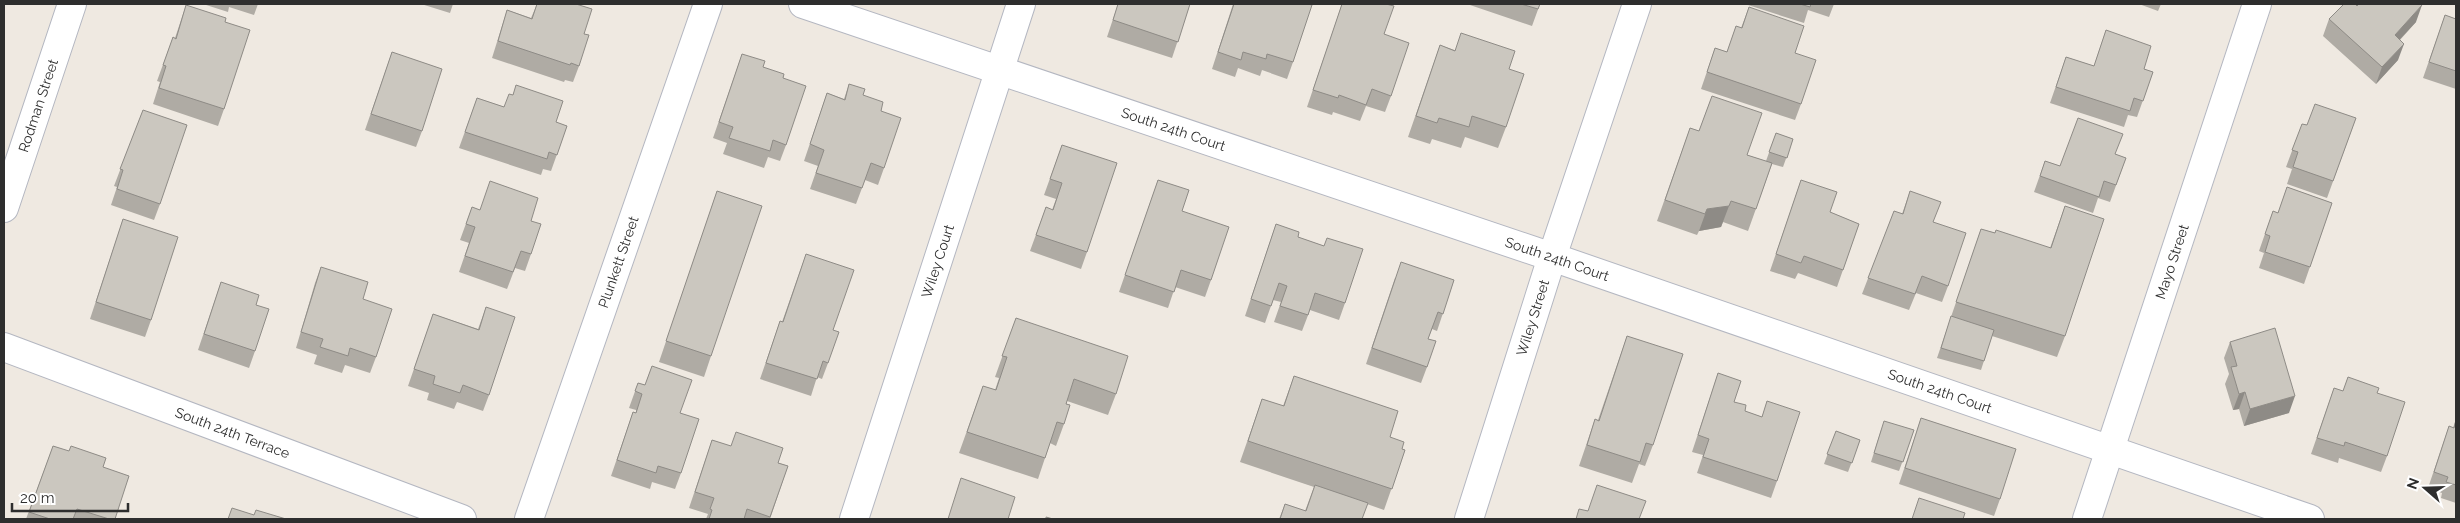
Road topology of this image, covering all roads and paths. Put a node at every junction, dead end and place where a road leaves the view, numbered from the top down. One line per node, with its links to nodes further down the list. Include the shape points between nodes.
1 (72, 4): 8 (street, Rodman Street)
2 (708, 4): 13 (street, Plunkett Street)
3 (803, 4): 7 (street, South 24th Court)
4 (1021, 4): 7 (street, Wiley Court)
5 (1637, 4): 9 (street, Wiley Street)
6 (2257, 4): 11 (street, Mayo Street)
7 (1000, 71): 9 (street, South 24th Court); 14 (street, Wiley Court)
8 (4, 208)
9 (1552, 257): 11 (street, South 24th Court); 15 (street, Wiley Street)
10 (4, 347): 12 (street, South 24th Terrace)
11 (2109, 451): 16 (street, Mayo Street); 17 (street, South 24th Court)
12 (462, 519)
13 (529, 519)
14 (854, 519)
15 (1469, 519)
16 (2087, 519)
17 (2310, 519)

